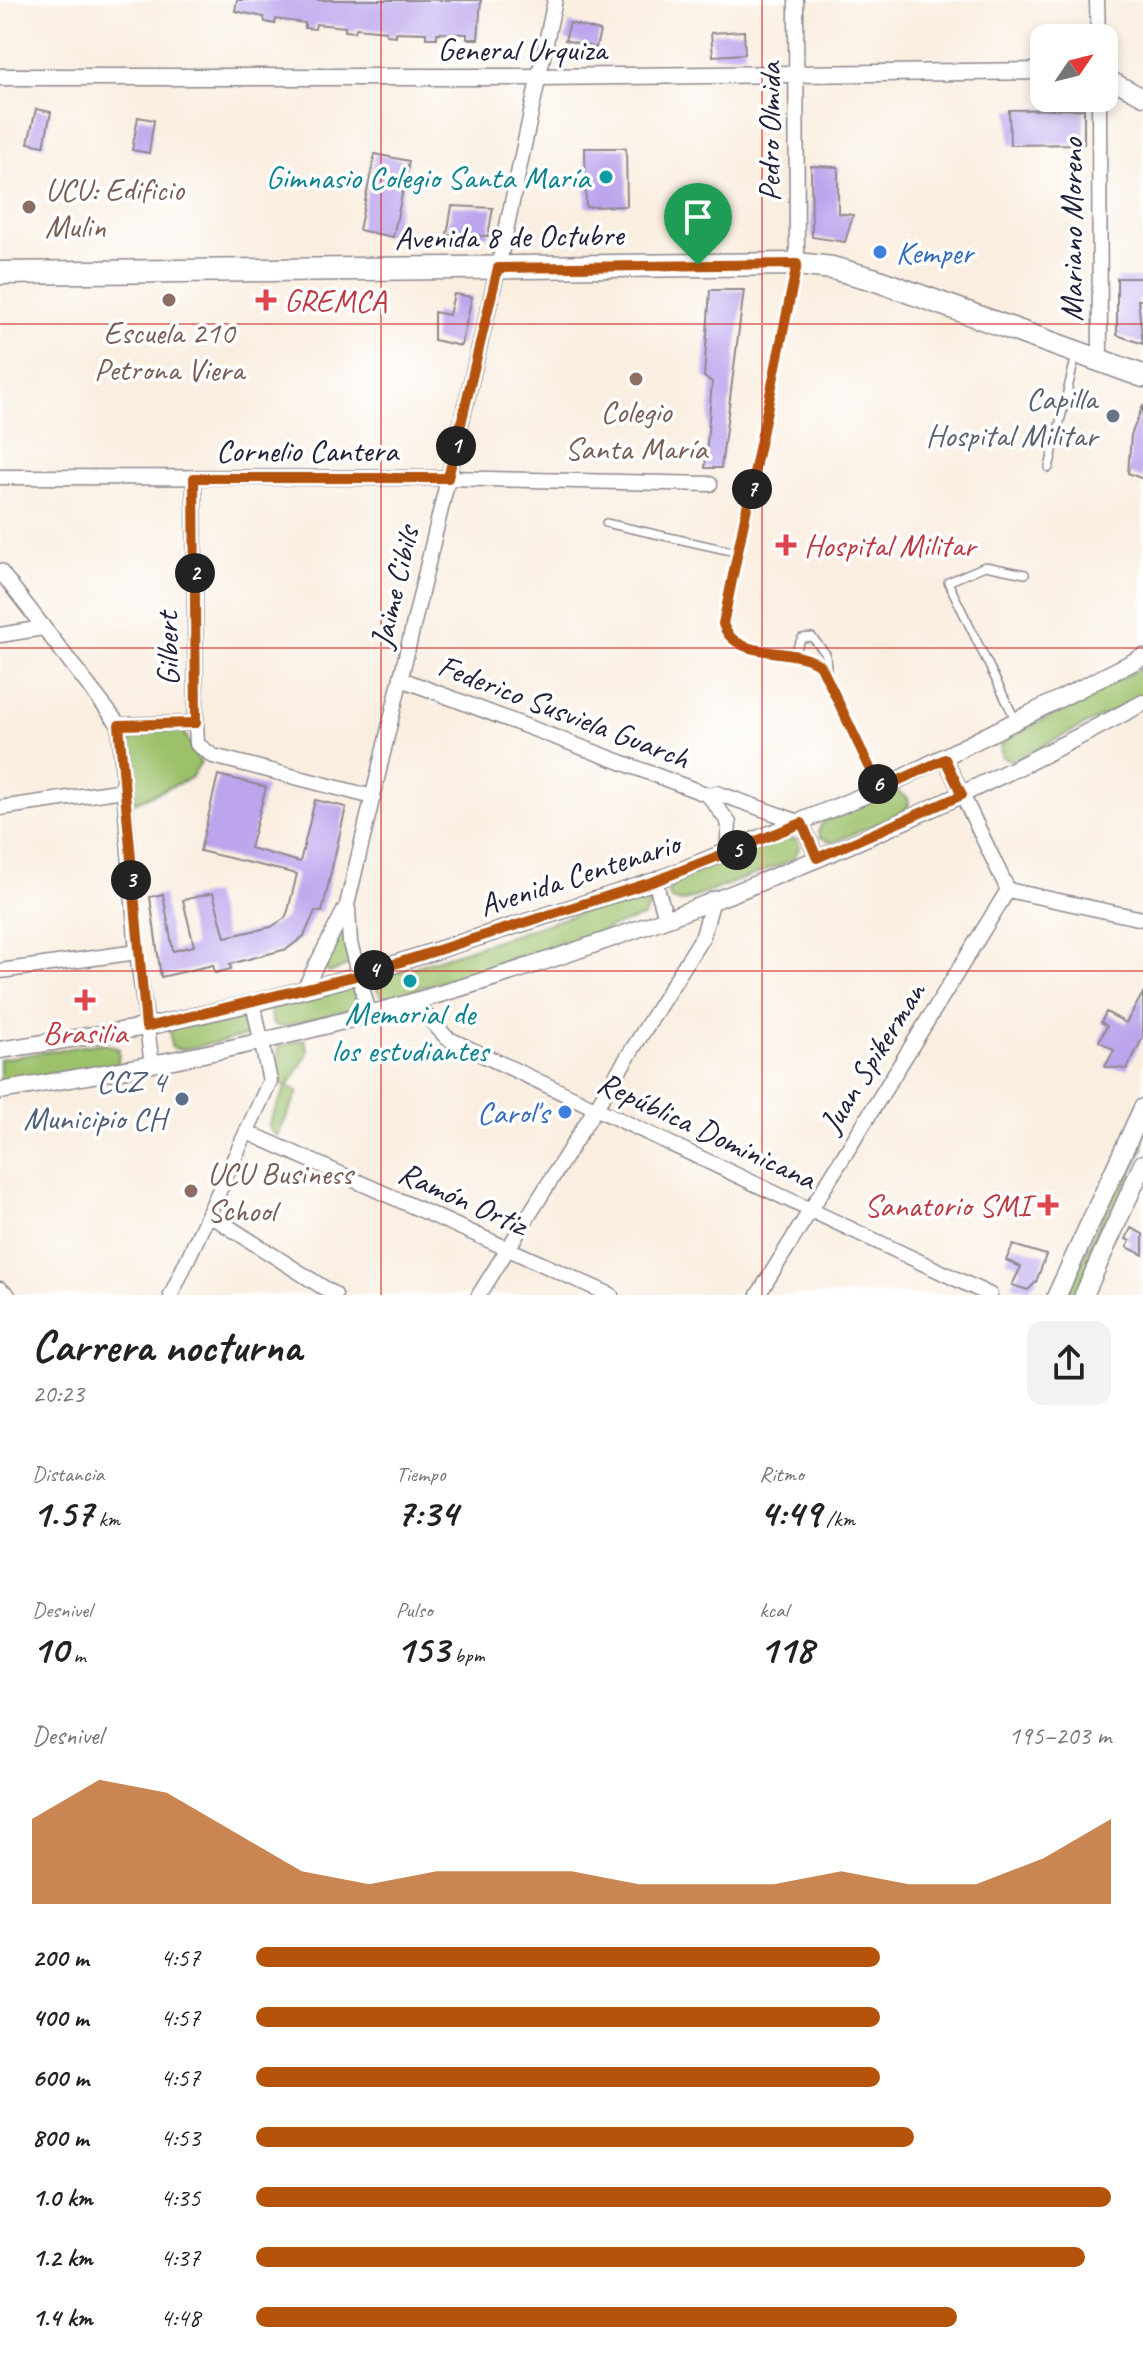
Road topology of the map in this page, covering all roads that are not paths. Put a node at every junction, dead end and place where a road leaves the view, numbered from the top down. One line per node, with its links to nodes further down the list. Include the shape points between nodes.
1 (555, 0): 8 (street, Jaime Cibils)
2 (796, 0): 6 (street, Pedro Olmida)
3 (1097, 0): 4 (street)
4 (1098, 24)
5 (1030, 71): 6 (street, General Urquiza)
6 (796, 74): 8 (street, General Urquiza); 12 (street, Pedro Olmida)
7 (0, 77): 8 (street, General Urquiza)
8 (538, 77): 13 (street, Jaime Cibils)
9 (1118, 82): 10 (street)
10 (1142, 93)
11 (1099, 112): 16 (street, Mariano Moreno)
12 (797, 264): 13 (main road, Avenida 8 de Octubre); 15 (main road, Avenida 8 de Octubre, via 873,279); 24 (lane)
13 (498, 268): 14 (main road, Avenida 8 de Octubre); 21 (street, Jaime Cibils)
14 (0, 273)
15 (1077, 353): 16 (main road, Avenida 8 de Octubre); 18 (lane)
16 (1100, 362): 17 (main road, Avenida 8 de Octubre)
17 (1143, 376)
18 (1049, 468)
19 (0, 477): 20 (street, Cornelio Cantera)
20 (194, 478): 21 (street, Cornelio Cantera); 34 (street, Gilbert)
21 (448, 478): 22 (street, Cornelio Cantera); 32 (street, Jaime Cibils)
22 (710, 484)
23 (606, 523): 24 (lane)
24 (740, 553): 29 (lane, via 723,624 726,634 739,645)
25 (0, 571): 27 (street)
26 (1025, 574): 35 (lane, via 985,566 948,582)
27 (43, 628): 28 (street); 36 (street)
28 (0, 635)
29 (793, 655): 31 (lane, via 815,661); 31 (lane, via 802,638 812,637 826,654)
30 (1143, 657): 35 (street, Avenida Centenario)
31 (828, 674): 38 (lane)
32 (401, 679): 40 (street, Federico Susviela Guarch); 42 (street, Jaime Cibils)
33 (1143, 703): 41 (street, Avenida Centenario)
34 (196, 723): 36 (street); 42 (street, via 196,740 206,753)
35 (1017, 723): 37 (street, Avenida Centenario)
36 (119, 725): 39 (street)
37 (945, 759): 38 (street, Avenida Centenario); 41 (street)
38 (880, 789): 44 (street, Avenida Centenario)
39 (124, 790): 43 (street); 53 (street)
40 (708, 795): 44 (street, Federico Susviela Guarch, via 717,793); 45 (street, Federico Susviela Guarch, via 729,823)
41 (962, 795): 46 (street, Avenida Centenario); 48 (street)
42 (373, 797): 50 (street, Jaime Cibils)
43 (0, 808)
44 (802, 823): 45 (street, Avenida Centenario); 46 (street)
45 (727, 854): 47 (street, Avenida Centenario)
46 (817, 858): 49 (street, Avenida Centenario)
47 (655, 881): 51 (street); 55 (street, Avenida Centenario)
48 (1008, 890): 52 (street); 69 (street, Juan Spikerman)
49 (713, 899): 51 (street, Avenida Centenario); 65 (street, via 703,936)
50 (347, 905): 55 (street, Jaime Cibils); 56 (street, Jaime Cibils)
51 (666, 918): 57 (street, Avenida Centenario)
52 (1143, 919)
53 (137, 952): 54 (street); 60 (street)
54 (0, 971)
55 (360, 975): 56 (street, Avenida Centenario); 59 (street, Jaime Cibils)
56 (304, 989): 58 (street, Avenida Centenario)
57 (413, 1001): 59 (street, Avenida Centenario); 65 (street, República Dominicana, via 447,1038)
58 (253, 1003): 60 (street, Avenida Centenario); 61 (street)
59 (369, 1013): 61 (street, Avenida Centenario)
60 (146, 1027): 62 (street, Avenida Centenario); 63 (street)
61 (263, 1041): 63 (street, Avenida Centenario); 67 (street, via 270,1081)
62 (0, 1050)
63 (152, 1065): 64 (street, Avenida Centenario)
64 (0, 1091)
65 (595, 1107): 69 (street, República Dominicana); 71 (street)
66 (1143, 1108): 80 (main road)
67 (247, 1132): 70 (street); 71 (street, Ramón Ortiz)
68 (1143, 1164): 81 (main road)
69 (811, 1209): 78 (street, Juan Spikerman); 79 (street, República Dominicana)
70 (210, 1215): 74 (street); 75 (street)
71 (508, 1249): 76 (street); 77 (street, Ramón Ortiz)
72 (0, 1289): 73 (street)
73 (8, 1295)
74 (171, 1295)
75 (335, 1295)
76 (479, 1295)
77 (611, 1295)
78 (758, 1295)
79 (990, 1295)
80 (1057, 1295)
81 (1084, 1295)

